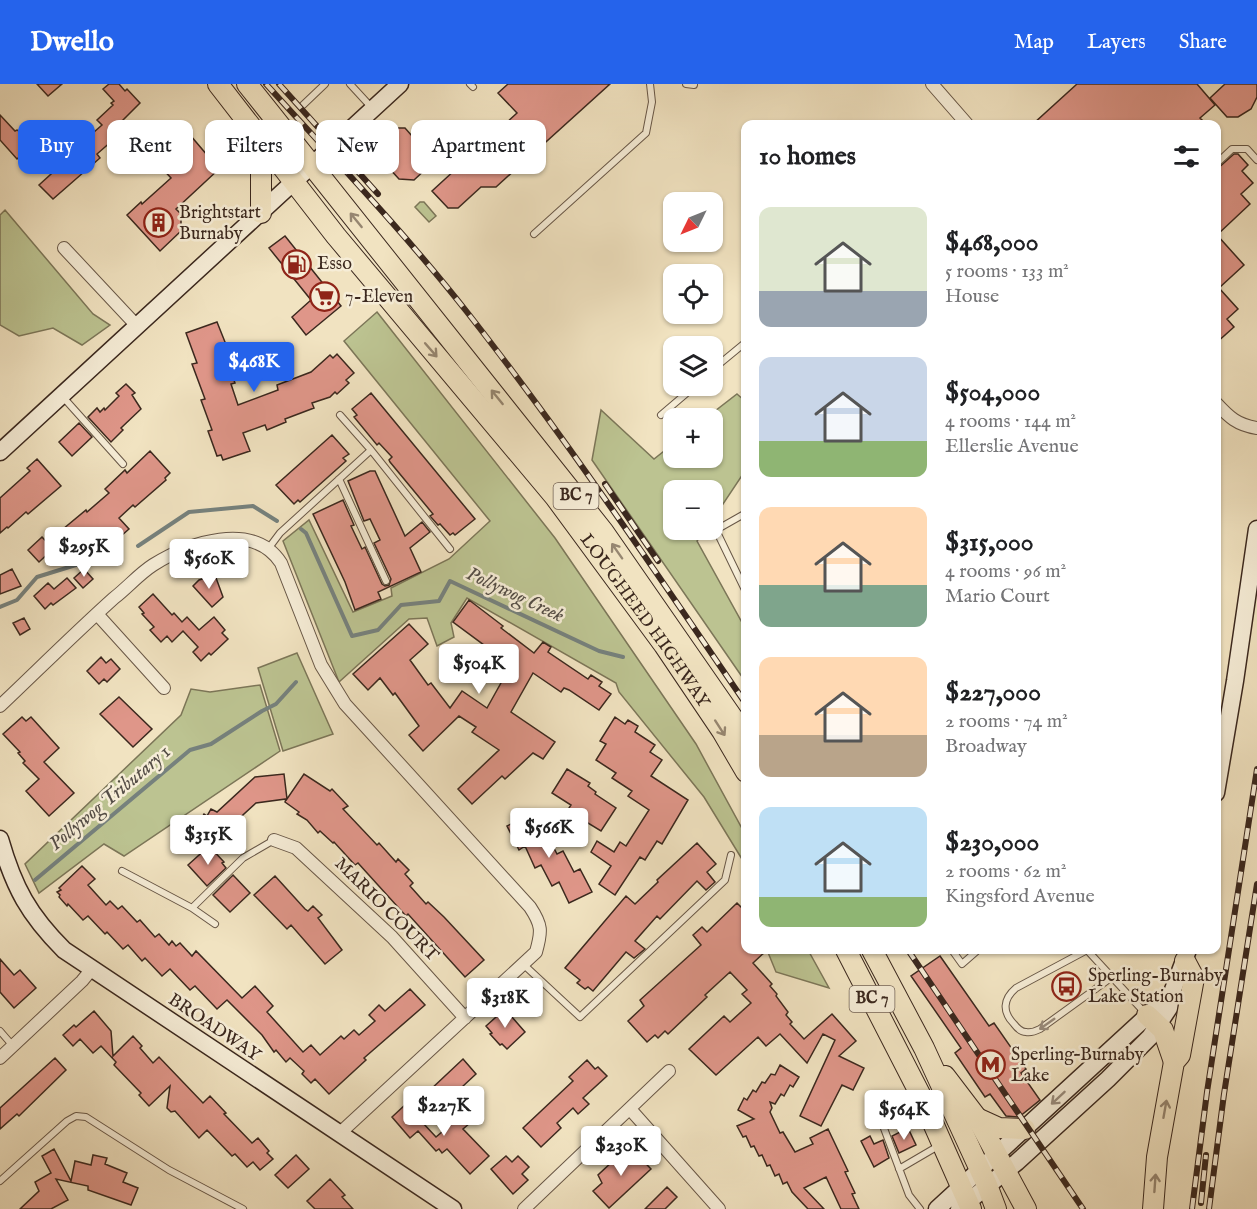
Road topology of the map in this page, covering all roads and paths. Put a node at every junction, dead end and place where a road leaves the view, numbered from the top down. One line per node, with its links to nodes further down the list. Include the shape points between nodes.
1 (218, 84): 12 (main road, LOUGHEED HIGHWAY / BC 7)
2 (247, 84): 16 (main road, LOUGHEED HIGHWAY / BC 7)
3 (325, 84): 10 (lane)
4 (350, 84): 11 (lane)
5 (400, 84): 11 (street)
6 (650, 84): 21 (lane, via 652,102 646,133)
7 (686, 84): 9 (lane)
8 (932, 84): 13 (street)
9 (694, 85)
10 (303, 105)
11 (373, 109): 16 (street)
12 (246, 120)
13 (960, 120)
14 (1221, 159): 15 (lane, via 1232,149 1247,149)
15 (1257, 160)
16 (313, 166): 19 (street); 45 (main road, LOUGHEED HIGHWAY / BC 7, one-way to 16, via 603,531)
17 (261, 174): 20 (main road)
18 (288, 174): 19 (main road, LOUGHEED HIGHWAY / BC 7)
19 (295, 183): 20 (street); 46 (main road, LOUGHEED HIGHWAY / BC 7, one-way to 46, via 555,497 664,645)
20 (261, 213): 23 (street)
21 (534, 234)
22 (64, 248): 23 (street)
23 (137, 326): 26 (street)
24 (741, 346): 25 (lane)
25 (723, 361)
26 (62, 396): 33 (street); 34 (lane)
27 (683, 396): 30 (lane)
28 (1221, 408): 31 (street, via 1231,419)
29 (340, 415): 32 (lane)
30 (661, 415)
31 (1257, 428)
32 (371, 450): 35 (lane); 39 (lane)
33 (0, 452)
34 (123, 464)
35 (339, 479): 38 (lane); 40 (lane)
36 (741, 516): 41 (lane, via 716,530)
37 (1257, 529): 47 (street)
38 (268, 549): 42 (street, via 244,539 189,547 150,567); 61 (street, via 281,563 321,665 345,704 540,922 536,952)
39 (450, 549)
40 (386, 581)
41 (741, 582)
42 (96, 614): 43 (street); 44 (street)
43 (164, 688)
44 (0, 706)
45 (741, 730)
46 (741, 763)
47 (1221, 764)
48 (0, 839): 62 (street, BROADWAY, via 9,871 27,907 64,950)
49 (274, 840): 52 (lane, via 243,858); 64 (street, MARIO COURT, via 305,856 392,938)
50 (731, 855): 61 (lane, via 725,880 580,1017)
51 (122, 871): 52 (lane)
52 (192, 908): 53 (lane)
53 (215, 924)
54 (848, 954): 72 (main road, BC 7)
55 (874, 954): 68 (main road, BC 7)
56 (955, 954): 57 (lane, via 962,964)
57 (973, 954)
58 (1079, 954): 63 (lane, one-way to 58, via 1040,1029 1027,1033 1020,1030 1006,1014 1011,992)
59 (1091, 954): 63 (lane)
60 (1187, 955): 65 (street, via 1169,1008); 70 (main road, via 1194,978 1180,1055)
61 (523, 964): 64 (street)
62 (91, 970): 67 (street); 76 (street, BROADWAY)
63 (1112, 977): 65 (lane)
64 (465, 1018): 76 (street)
65 (1152, 1020): 70 (main road, via 1163,1030); 75 (street, one-way to 75); 78 (street, via 1150,1037 1108,1079)
66 (0, 1031): 67 (lane)
67 (13, 1046): 69 (street)
68 (924, 1048): 74 (main road); 80 (main road, BC 7)
69 (0, 1058)
70 (1174, 1062): 91 (main road, one-way to 70, via 1157,1157)
71 (669, 1071): 73 (street)
72 (921, 1096): 77 (main road, BC 7); 79 (lane, via 882,1123)
73 (630, 1109): 85 (street); 86 (street)
74 (977, 1118): 75 (main road, via 999,1128); 78 (main road)
75 (1025, 1129): 78 (street)
76 (339, 1134): 84 (street, BROADWAY)
77 (943, 1143): 79 (lane); 82 (main road, BC 7)
78 (1002, 1162): 80 (street); 90 (main road)
79 (899, 1168): 87 (lane, via 909,1195)
80 (983, 1177): 82 (street); 89 (main road, BC 7)
81 (0, 1181): 83 (lane, via 67,1121 76,1116 86,1117 169,1170)
82 (965, 1201): 88 (street)
83 (243, 1209)
84 (453, 1209)
85 (524, 1209)
86 (719, 1209)
87 (920, 1209)
88 (937, 1209)
89 (996, 1209)
90 (1026, 1209)
91 (1153, 1209)

